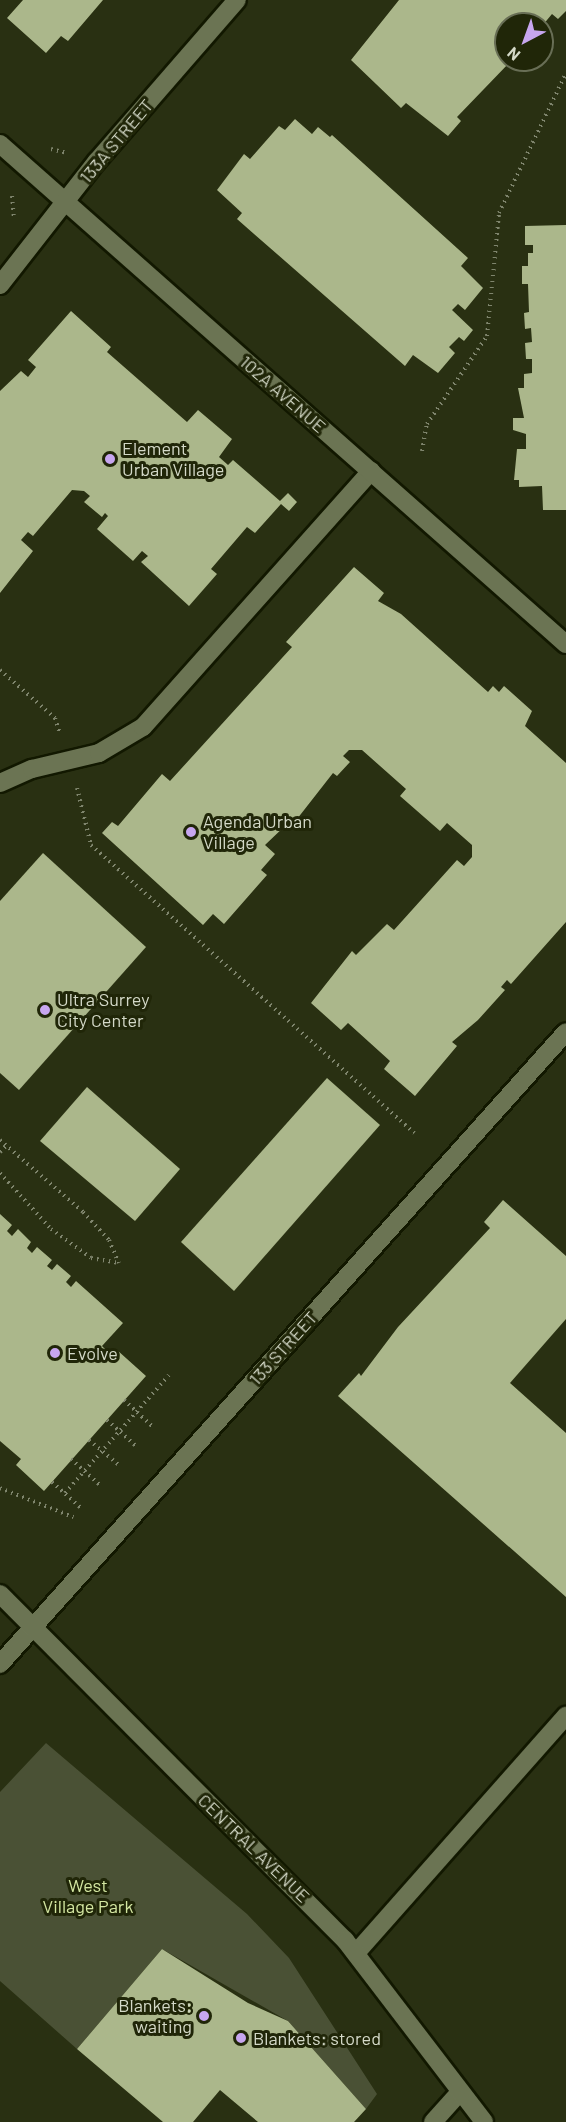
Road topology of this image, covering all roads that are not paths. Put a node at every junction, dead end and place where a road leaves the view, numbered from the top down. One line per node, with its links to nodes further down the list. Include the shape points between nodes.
1 (237, 0): 3 (street, 133A STREET, via 97,161)
2 (0, 144): 3 (street, 102A AVENUE)
3 (66, 203): 4 (street, 133A STREET); 5 (street, 102A AVENUE)
4 (0, 285)
5 (371, 471): 6 (street, 102A AVENUE); 7 (street, via 143,727 99,753 32,769)
6 (566, 644)
7 (0, 783)
8 (566, 1032): 10 (street, 133 STREET)
9 (0, 1594): 10 (street, CENTRAL AVENUE)
10 (32, 1626): 11 (street, 133 STREET); 13 (street, CENTRAL AVENUE, via 279,1869)
11 (0, 1664)
12 (566, 1716): 13 (street)
13 (356, 1953): 14 (street, CENTRAL AVENUE)
14 (459, 2093): 15 (street); 16 (street, CENTRAL AVENUE)
15 (433, 2122)
16 (484, 2122)

